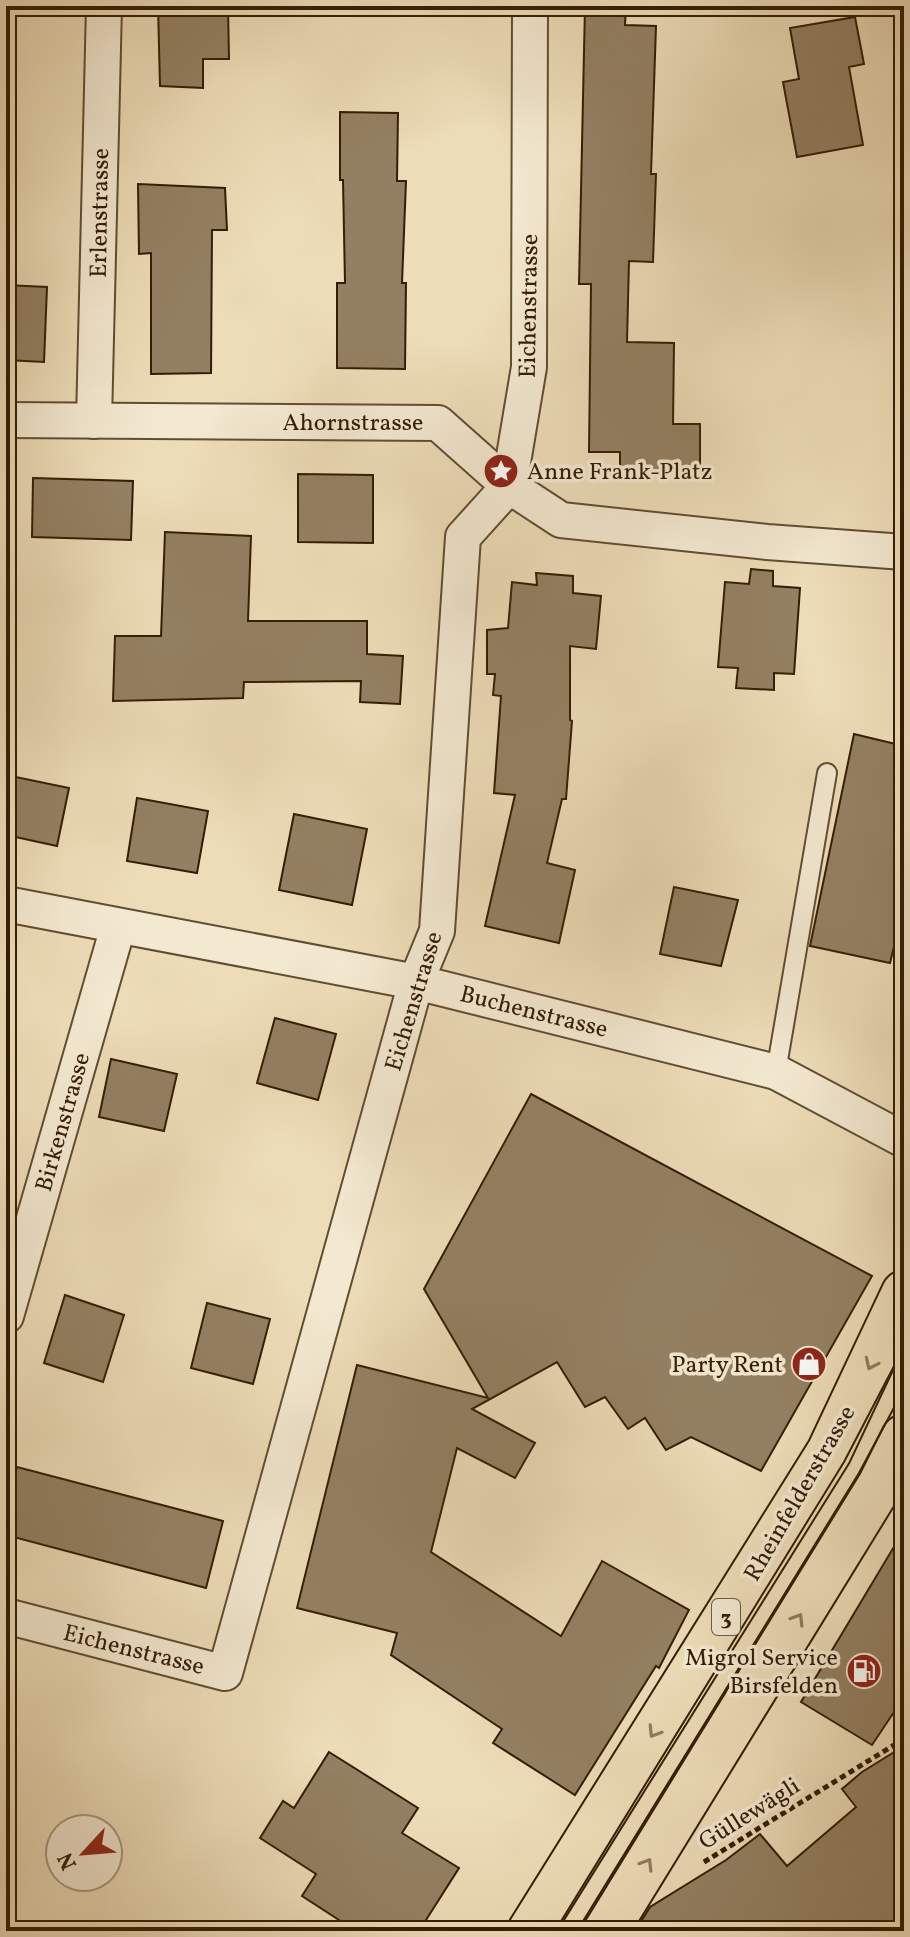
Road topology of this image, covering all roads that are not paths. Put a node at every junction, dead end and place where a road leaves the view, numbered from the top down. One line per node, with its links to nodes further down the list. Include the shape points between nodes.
1 (104, 6): 4 (street, Erlenstrasse)
2 (530, 6): 5 (street, Eichenstrasse, via 529,367)
3 (6, 420): 4 (street, Ahornstrasse)
4 (94, 421): 5 (street, Ahornstrasse, via 438,423)
5 (509, 486): 6 (street, Ahornstrasse, via 561,520); 10 (street, Eichenstrasse, via 463,537 437,931)
6 (904, 552)
7 (827, 773): 11 (lane)
8 (6, 904): 9 (street, Buchenstrasse)
9 (118, 927): 10 (street, Buchenstrasse); 14 (street, Birkenstrasse)
10 (416, 982): 11 (street, Buchenstrasse); 16 (street, Eichenstrasse, via 225,1673)
11 (776, 1072): 12 (street, Buchenstrasse)
12 (904, 1140)
13 (904, 1293): 17 (main road, Rheinfelderstrasse / 3, one-way to 17, via 829,1452)
14 (6, 1316)
15 (904, 1437): 18 (main road, one-way to 15, via 880,1485)
16 (6, 1616)
17 (530, 1931)
18 (606, 1931)

